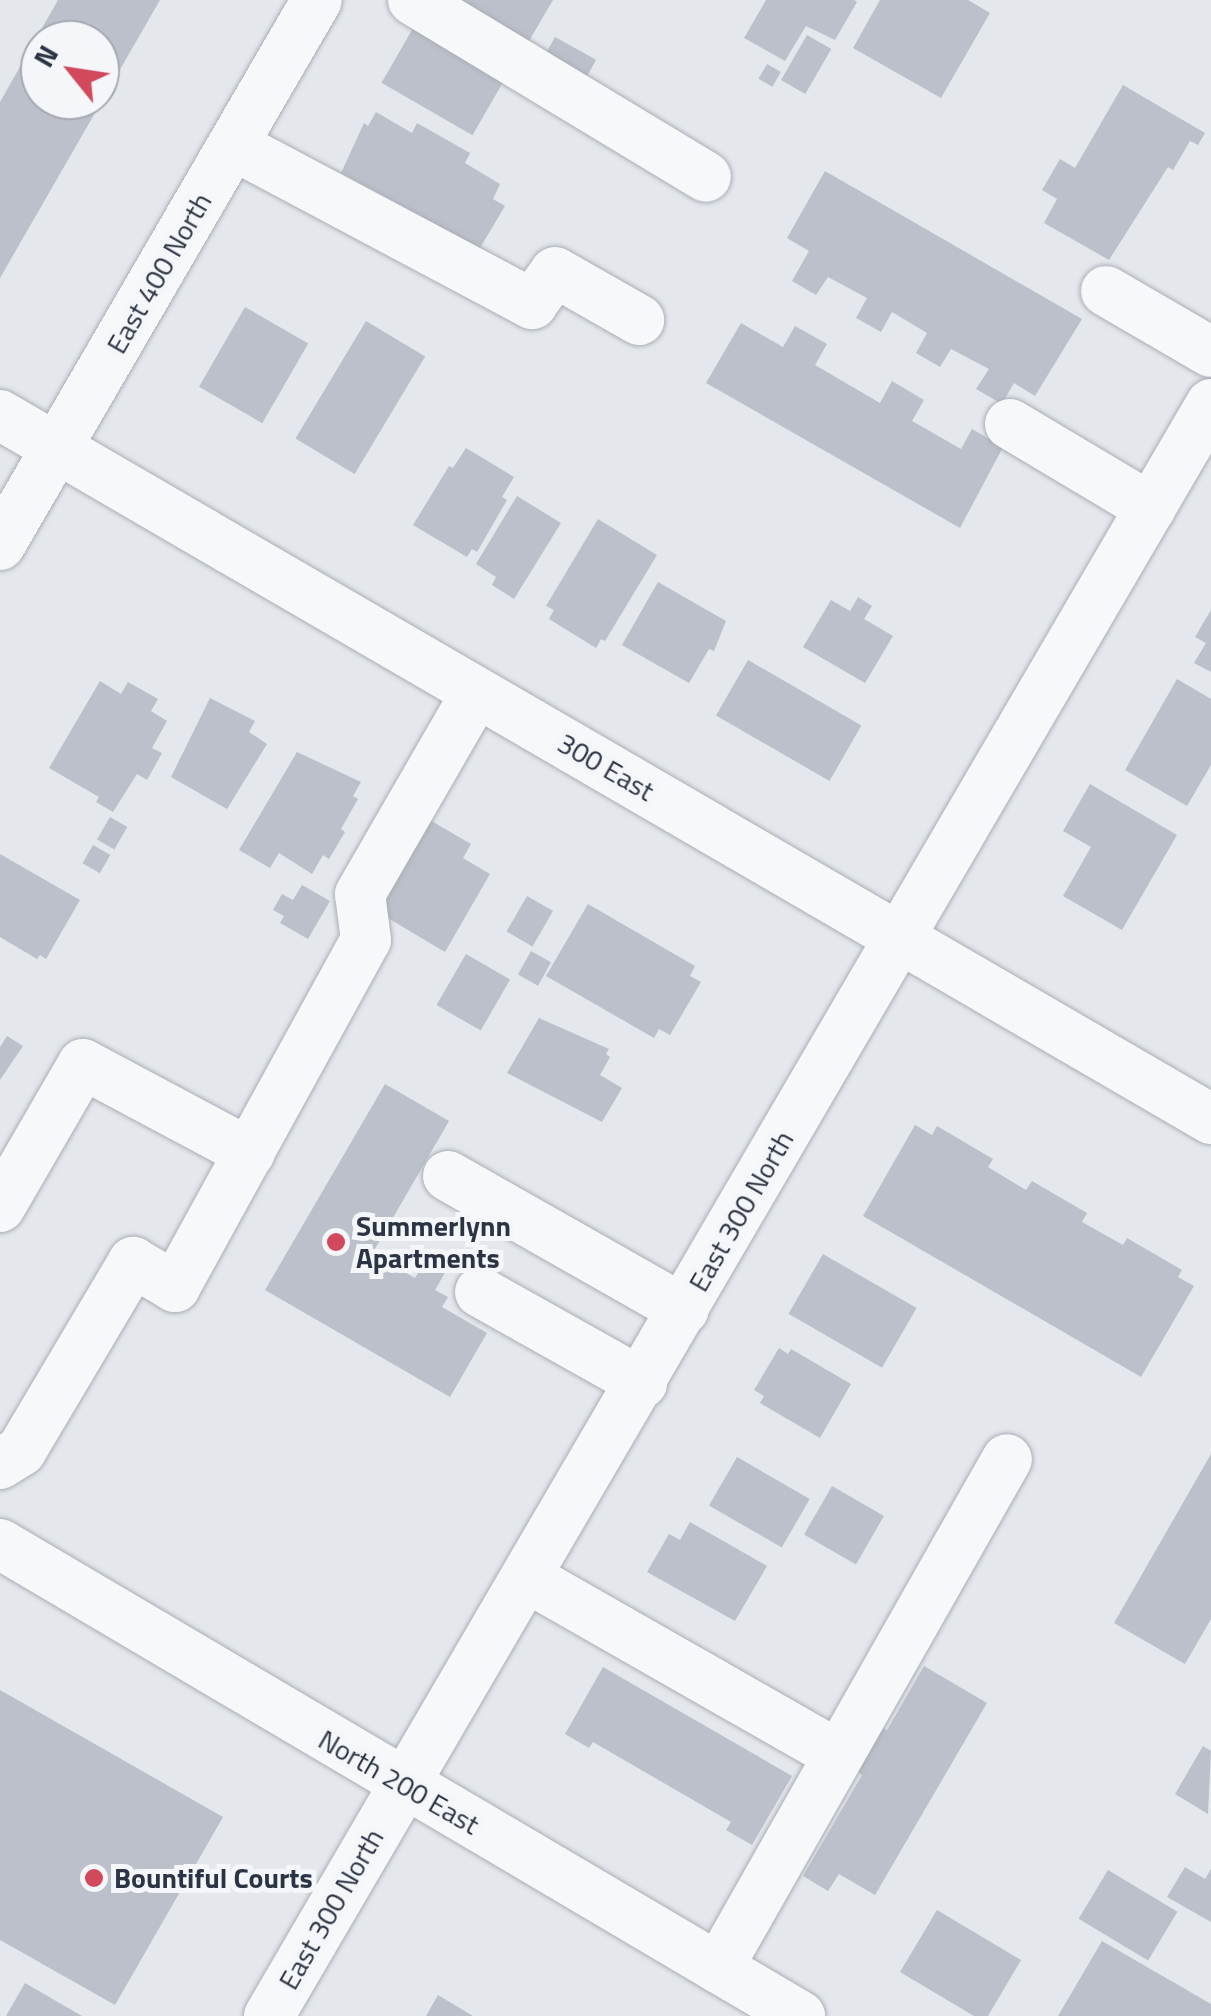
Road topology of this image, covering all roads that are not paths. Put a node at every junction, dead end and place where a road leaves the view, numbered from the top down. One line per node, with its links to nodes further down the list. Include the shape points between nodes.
1 (317, 0): 3 (street, East 400 North)
2 (413, 0): 4 (street)
3 (233, 145): 6 (street, via 532,304 554,272); 11 (street, East 400 North)
4 (706, 177)
5 (1106, 291): 7 (street)
6 (640, 320)
7 (1211, 352)
8 (1211, 404): 12 (street, East 300 North)
9 (0, 415): 11 (street, 300 East)
10 (1010, 424): 12 (street)
11 (58, 448): 13 (street, East 400 North); 14 (street, 300 East)
12 (1178, 490): 15 (street, East 300 North)
13 (0, 545)
14 (476, 693): 15 (street, 300 East); 17 (street, via 360,894 366,940)
15 (898, 936): 16 (street, 300 East); 21 (street, East 300 North)
16 (1211, 1119)
17 (250, 1153): 19 (street, via 83,1064); 24 (street, via 175,1287 133,1262 21,1451)
18 (448, 1176): 21 (street)
19 (0, 1207)
20 (480, 1292): 22 (street)
21 (684, 1310): 22 (street, East 300 North)
22 (642, 1382): 26 (street, East 300 North)
23 (1007, 1458): 27 (street)
24 (0, 1464)
25 (0, 1544): 28 (street, North 200 East)
26 (528, 1578): 27 (street); 28 (street, East 300 North)
27 (836, 1754): 29 (street)
28 (404, 1786): 29 (street, North 200 East); 30 (street, East 300 North)
29 (718, 1968): 31 (street, North 200 East)
30 (269, 2016)
31 (800, 2016)

